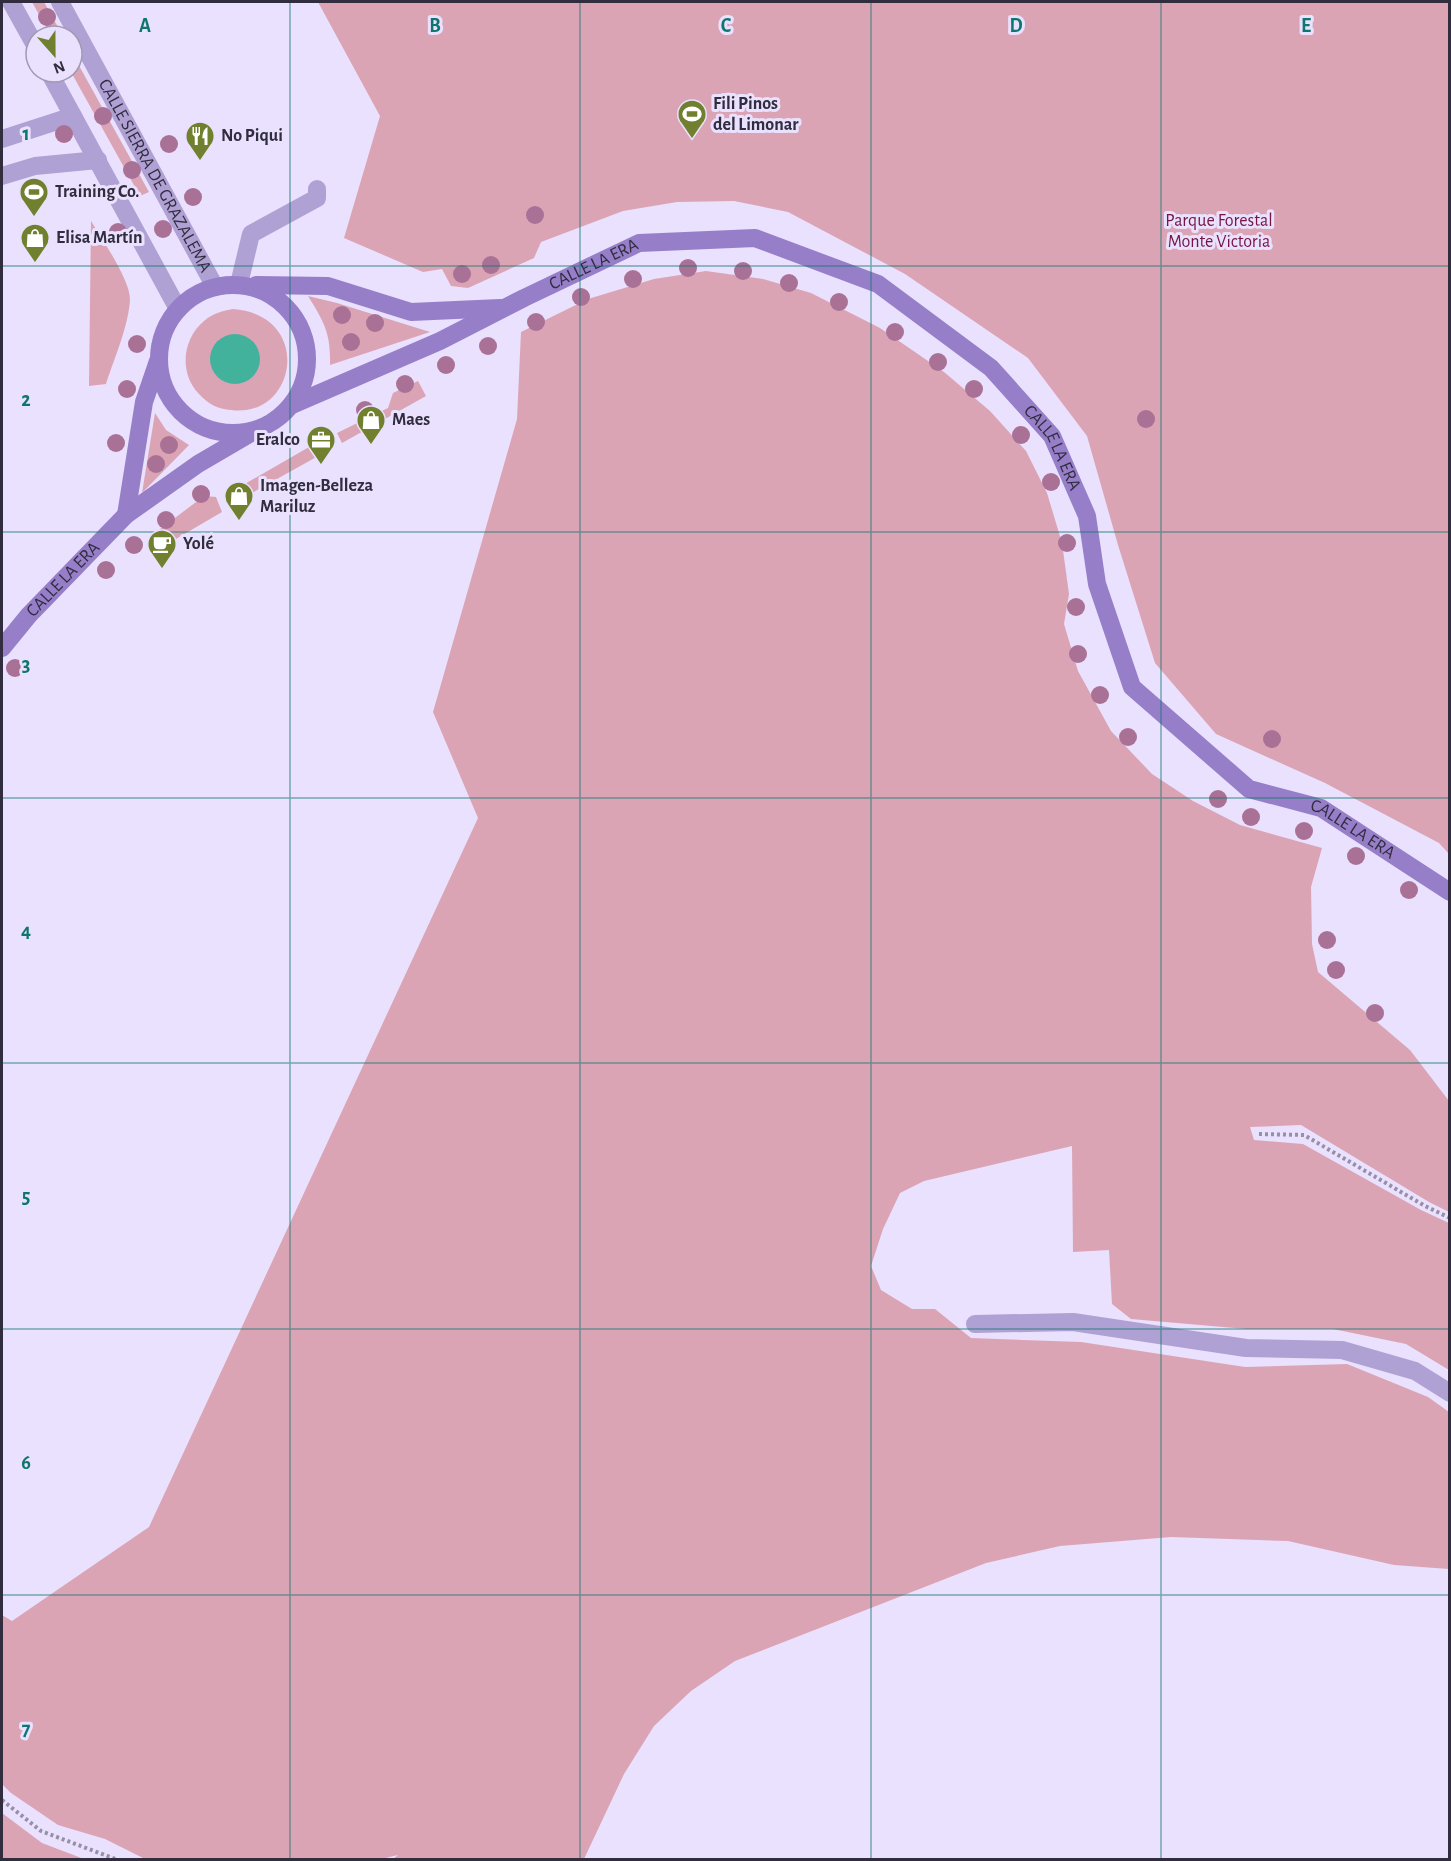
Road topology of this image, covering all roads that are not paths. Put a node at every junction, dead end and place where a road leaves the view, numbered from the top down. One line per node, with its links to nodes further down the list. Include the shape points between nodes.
1 (11, 2): 3 (street)
2 (60, 2): 11 (street, CALLE SIERRA DE GRAZALEMA)
3 (24, 25)
4 (56, 84): 5 (street)
5 (73, 116): 6 (street); 7 (street)
6 (2, 139)
7 (98, 160): 8 (street, via 36,166); 13 (street)
8 (2, 176)
9 (317, 189): 10 (street, via 317,198 252,234)
10 (239, 284): 11 (main road); 12 (main road, via 328,286 411,312); 15 (main road, via 265,291 284,303 302,328 308,355 305,381)
11 (215, 287): 13 (main road, via 193,296)
12 (505, 308): 15 (main road, CALLE LA ERA, via 440,341); 19 (main road, CALLE LA ERA, via 639,243 755,238 878,284 990,368 1052,436 1087,516 1097,584 1132,687 1249,789 1321,808)
13 (178, 309): 14 (main road, via 167,324)
14 (158, 359): 16 (main road, via 169,397 197,424 235,434); 17 (main road, via 144,402)
15 (292, 405): 16 (main road, via 282,416)
16 (255, 430): 17 (main road, CALLE LA ERA)
17 (126, 515): 18 (main road, CALLE LA ERA)
18 (2, 648)
19 (1449, 892)
20 (975, 1324): 21 (street, via 1074,1322 1246,1348 1342,1350 1415,1371)
21 (1449, 1393)

